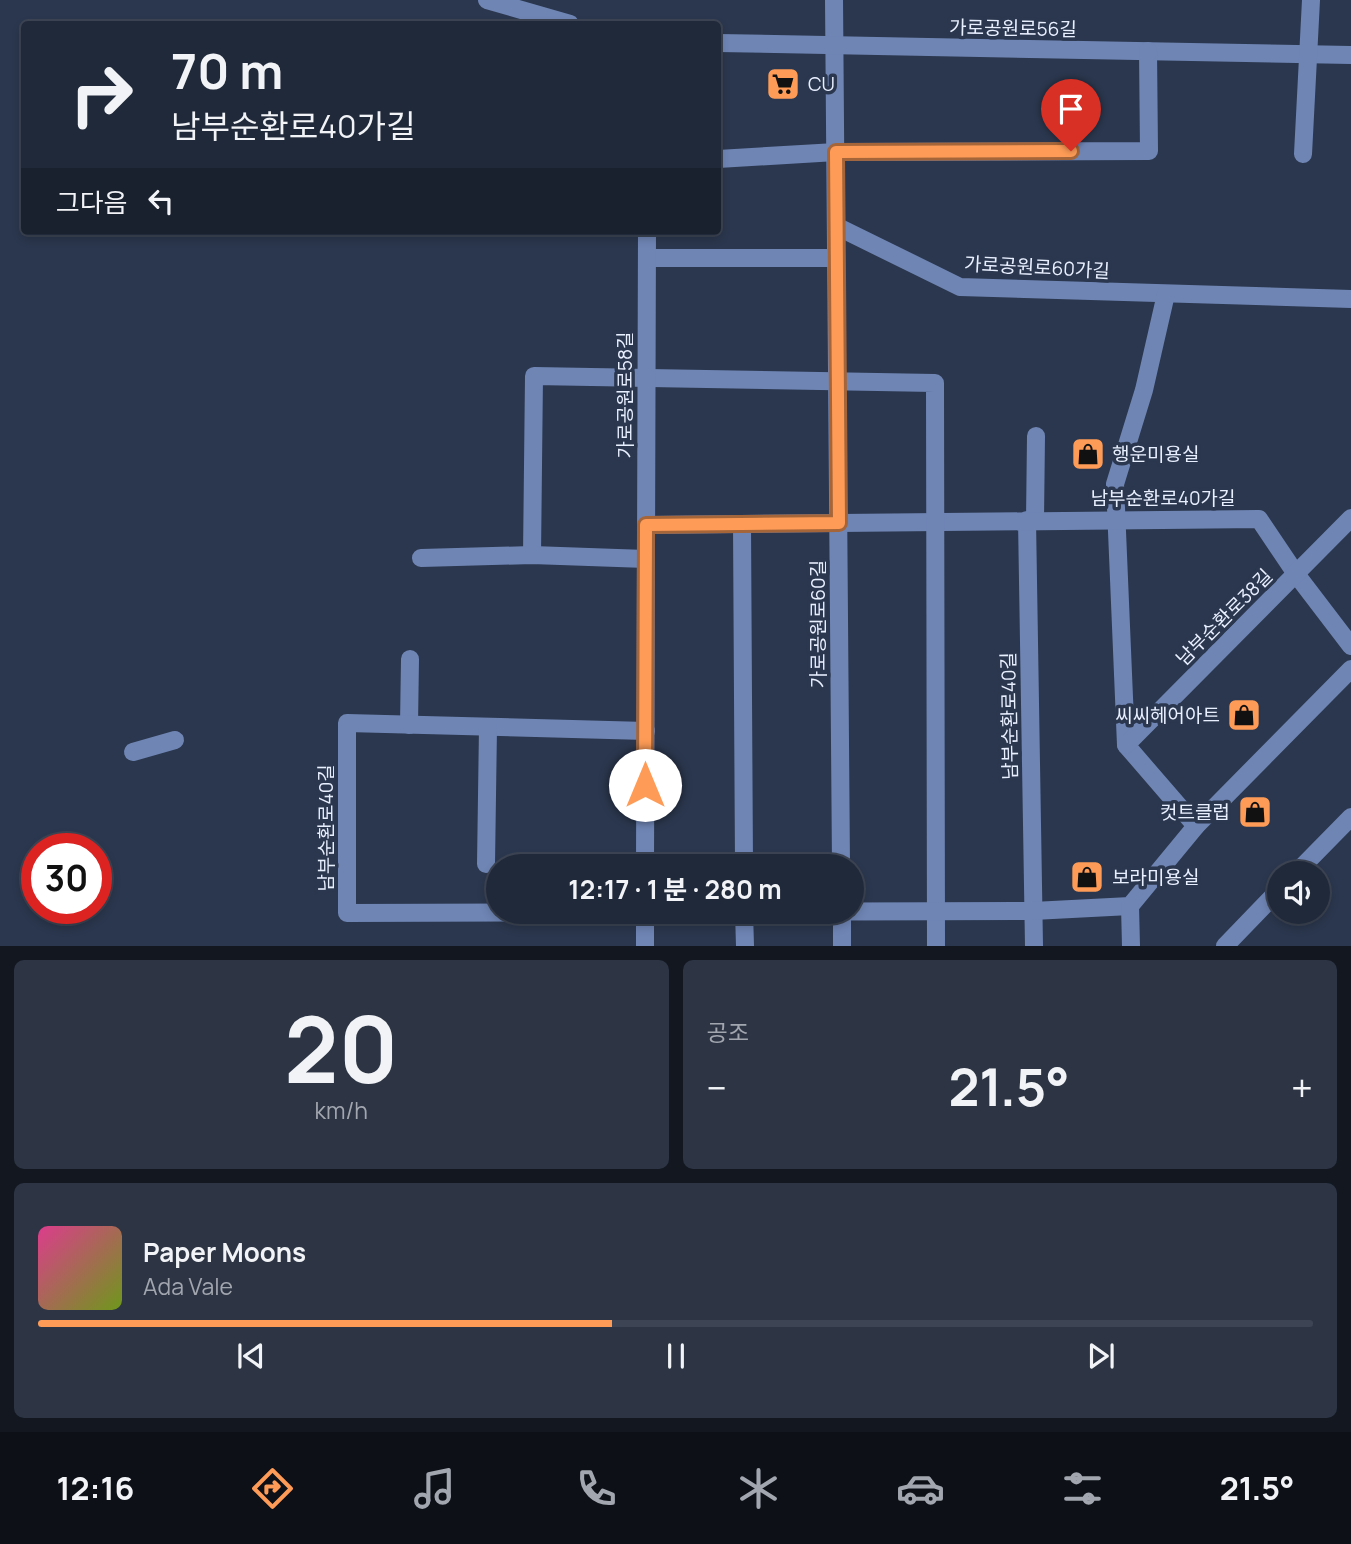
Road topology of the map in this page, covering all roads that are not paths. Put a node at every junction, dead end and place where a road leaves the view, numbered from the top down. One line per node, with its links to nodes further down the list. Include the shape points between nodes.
1 (487, 0): 4 (street)
2 (834, 0): 6 (street, 가로공원로60길)
3 (1311, 0): 8 (street)
4 (560, 21)
5 (721, 43): 6 (street, 가로공원로56길)
6 (835, 45): 7 (street, 가로공원로56길); 10 (street, 가로공원로60길)
7 (1148, 51): 8 (street, 가로공원로56길); 10 (street, via 1149,151)
8 (1308, 55): 9 (street, 가로공원로56길); 11 (street)
9 (1351, 55)
10 (836, 152): 12 (street); 13 (street, 가로공원로60길)
11 (1303, 154)
12 (721, 159)
13 (836, 226): 16 (street, 가로공원로60길); 17 (street, 가로공원로60가길, via 960,287)
14 (647, 235): 15 (street, 가로공원로58길)
15 (647, 258): 16 (street); 19 (street, 가로공원로58길)
16 (836, 258): 20 (street, 가로공원로60길)
17 (1166, 294): 18 (street, 가로공원로60가길); 24 (street, via 1144,390 1115,484)
18 (1351, 299)
19 (646, 377): 20 (street); 27 (street, 가로공원로58길); 29 (street, via 534,376)
20 (837, 382): 25 (street, via 935,383); 26 (street, 가로공원로60길)
21 (1036, 436): 23 (street)
22 (1351, 518): 32 (street, 남부순환로38길)
23 (1031, 520): 24 (street, 남부순환로40가길); 25 (street, 남부순환로40가길); 52 (street, 남부순환로40길)
24 (1116, 520): 32 (street, 남부순환로40가길, via 1259,519); 40 (street)
25 (936, 522): 26 (street, 남부순환로40가길); 51 (street)
26 (839, 523): 28 (street, 남부순환로40가길); 47 (street, 가로공원로60길)
27 (646, 525): 28 (street, 남부순환로40가길); 31 (street, 가로공원로58길)
28 (742, 525): 46 (street)
29 (532, 555): 30 (street); 31 (street)
30 (421, 558)
31 (646, 559): 38 (street, 가로공원로58길)
32 (1296, 574): 33 (street, 남부순환로40가길); 40 (street, 남부순환로38길)
33 (1351, 646)
34 (410, 659): 36 (street)
35 (1351, 668): 43 (street)
36 (409, 725): 37 (street); 54 (street, 남부순환로40길, via 347,723 347,913)
37 (488, 727): 38 (street); 44 (street)
38 (646, 731): 45 (street, 가로공원로58길)
39 (175, 740): 41 (street)
40 (1126, 745): 43 (street)
41 (133, 752)
42 (1351, 817): 48 (street)
43 (1196, 826): 50 (street)
44 (486, 854)
45 (645, 854)
46 (744, 854)
47 (841, 854)
48 (1308, 861)
49 (1267, 902): 64 (street)
50 (1130, 906): 52 (street, 남부순환로40길); 63 (street)
51 (936, 911): 52 (street, 남부순환로40길); 53 (street, 남부순환로40길); 61 (street)
52 (1033, 911): 62 (street, 남부순환로40길)
53 (864, 912)
54 (486, 913)
55 (645, 924): 58 (street)
56 (744, 924): 59 (street)
57 (842, 924): 60 (street)
58 (645, 946)
59 (745, 946)
60 (842, 946)
61 (936, 946)
62 (1034, 946)
63 (1131, 946)
64 (1225, 946)

